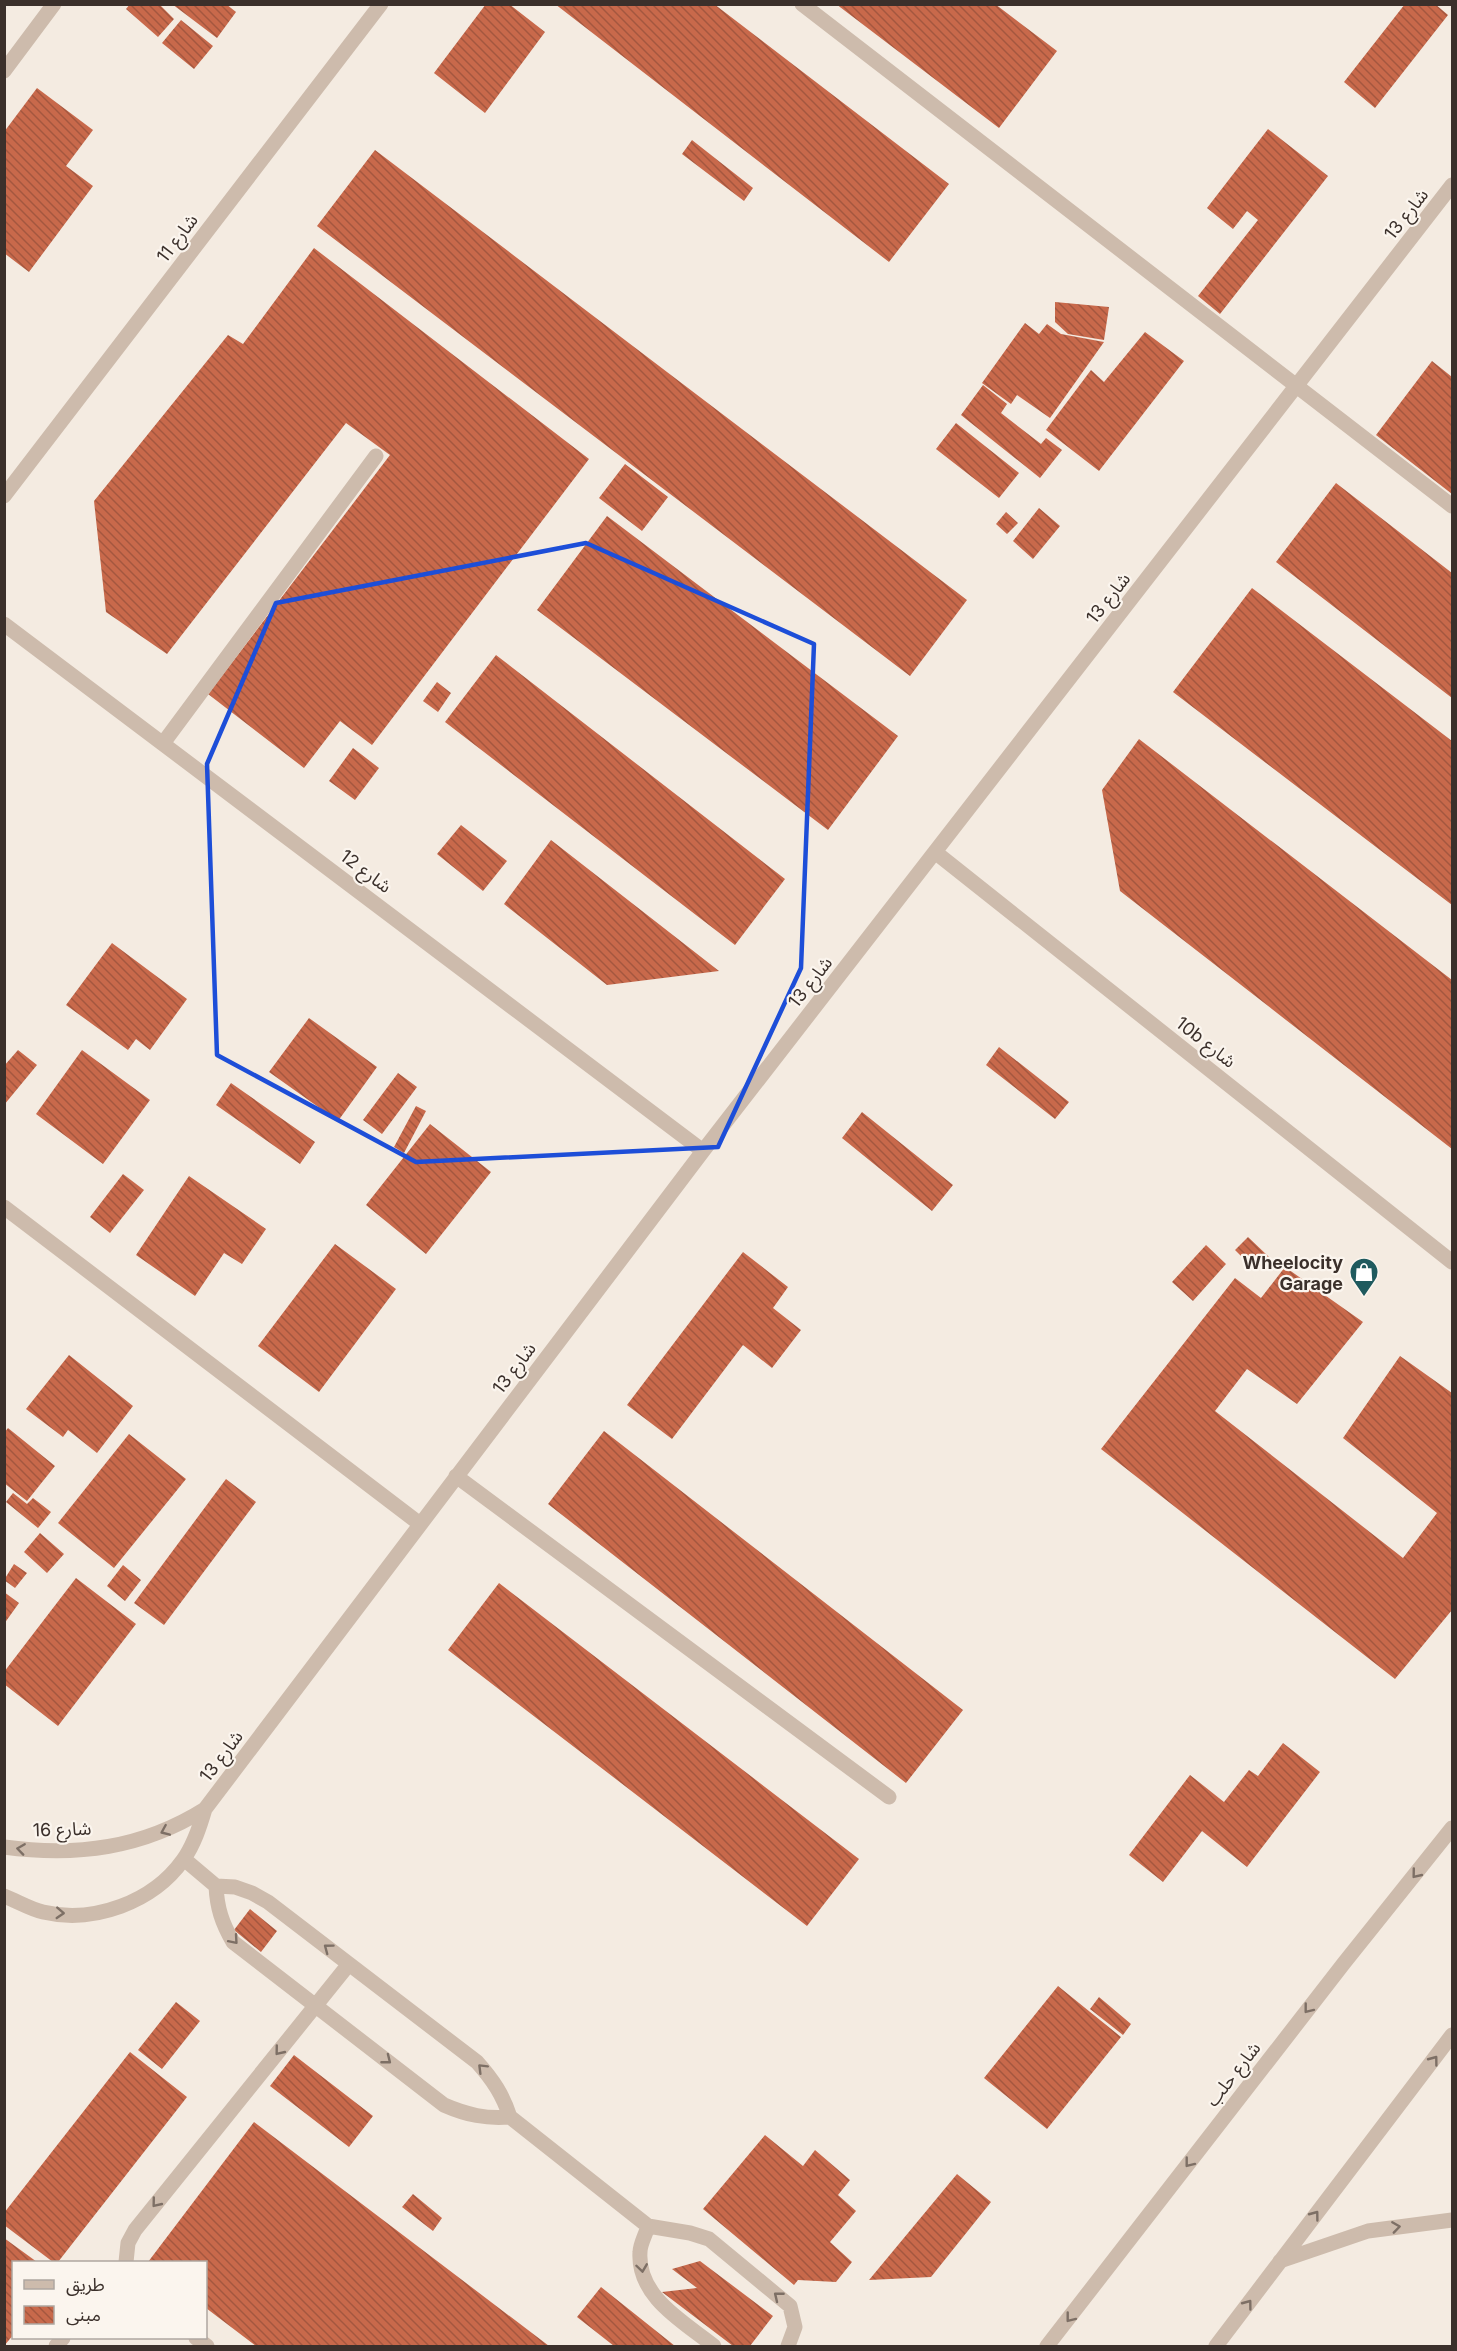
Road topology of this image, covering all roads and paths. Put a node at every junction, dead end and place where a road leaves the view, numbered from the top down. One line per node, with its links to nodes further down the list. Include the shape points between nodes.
1 (54, 4): 4 (street)
2 (381, 4): 8 (street, شارع 11)
3 (802, 4): 6 (street)
4 (4, 71)
5 (1452, 185): 6 (street, شارع 13)
6 (1297, 387): 9 (street); 12 (street, شارع 13)
7 (376, 456): 11 (street)
8 (4, 496)
9 (1452, 506)
10 (4, 624): 11 (street, شارع 12)
11 (164, 742): 13 (street, شارع 12)
12 (935, 852): 13 (street, شارع 13); 15 (street, 10b شارع)
13 (703, 1151): 16 (street, شارع 13)
14 (4, 1207): 17 (street)
15 (1452, 1262)
16 (456, 1476): 17 (street, شارع 13); 18 (street)
17 (420, 1524): 19 (street, شارع 13)
18 (889, 1797)
19 (205, 1809): 21 (street, شارع 13, one-way to 21, via 151,1837); 23 (street, شارع 13)
20 (1452, 1828): 36 (street, شارع حلب, one-way to 36)
21 (121, 1844): 22 (street, شارع 16, one-way to 22, via 77,1851)
22 (4, 1847)
23 (184, 1859): 24 (street); 25 (street, one-way to 23, via 43,1912 89,1915 132,1903 164,1882)
24 (216, 1886): 26 (street, one-way to 24, via 252,1893); 27 (street, one-way to 27, via 217,1906 233,1942)
25 (4, 1896)
26 (349, 1964): 27 (street); 29 (street, one-way to 26, via 498,2088 477,2062)
27 (315, 2005): 29 (street, one-way to 29, via 444,2105 488,2119); 32 (street, one-way to 32, via 135,2230)
28 (1452, 2035): 33 (street, one-way to 28)
29 (510, 2117): 31 (street)
30 (1452, 2220): 33 (street, one-way to 30, via 1368,2231)
31 (648, 2226): 34 (street, one-way to 34, via 640,2251 643,2278 657,2300); 35 (street, one-way to 31, via 795,2327 790,2306 709,2240)
32 (125, 2261)
33 (1280, 2261): 37 (street, one-way to 33)
34 (714, 2346)
35 (788, 2346)
36 (1047, 2346)
37 (1216, 2346)

